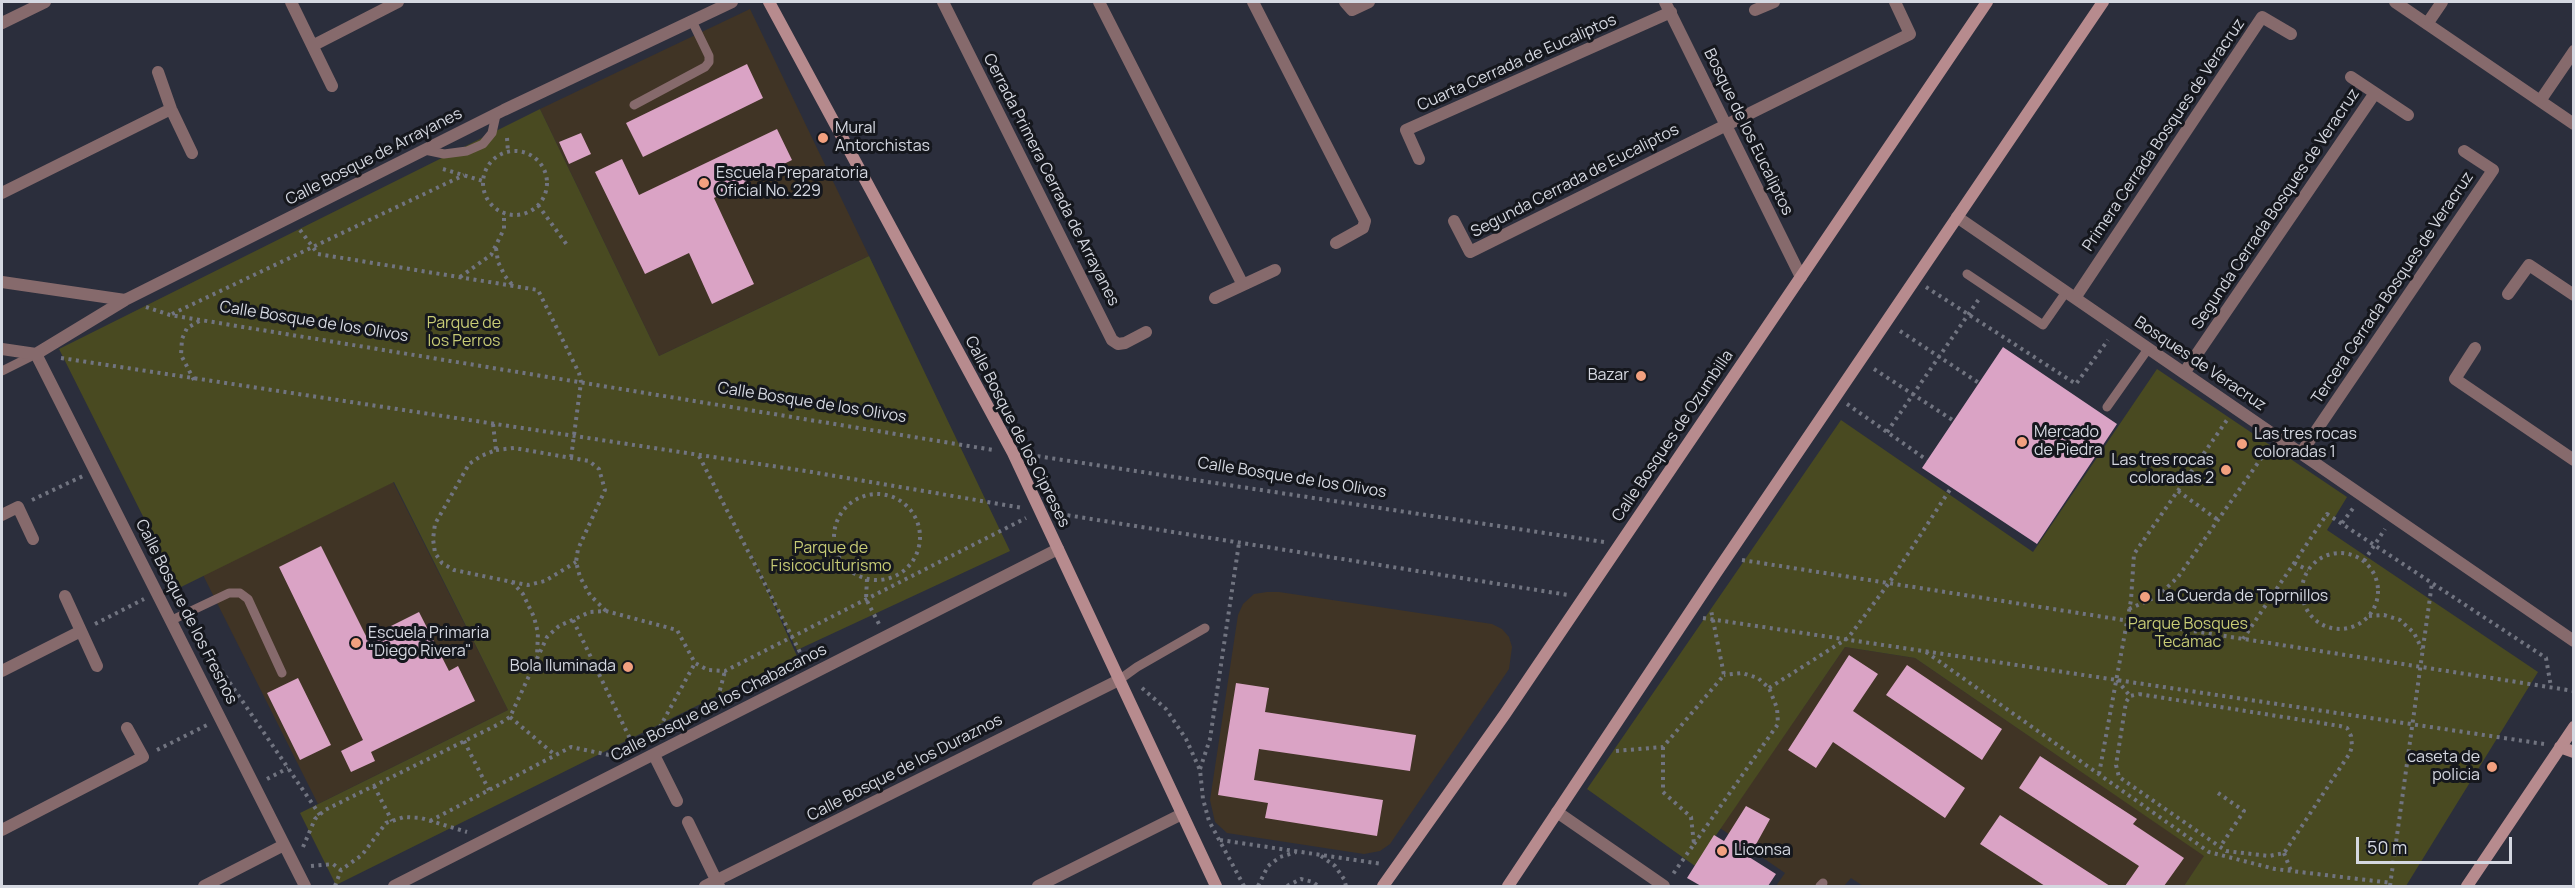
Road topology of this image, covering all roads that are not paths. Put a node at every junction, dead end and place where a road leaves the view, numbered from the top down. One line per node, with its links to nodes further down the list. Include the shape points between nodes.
1 (45, 2): 20 (street)
2 (291, 2): 23 (street)
3 (398, 2): 23 (street)
4 (732, 2): 19 (street, Calle Bosque de Arrayanes)
5 (769, 2): 66 (main road, Calle Bosque de los Cipreses, via 1013,453)
6 (943, 2): 54 (street, Cerrada Primera Cerrada de Arrayanes, via 1112,340 1125,343)
7 (1099, 2): 48 (street)
8 (1253, 2): 43 (street, via 1365,221 1363,228)
9 (1345, 2): 10 (street, via 1352,10)
10 (1369, 2)
11 (1774, 2): 18 (street)
12 (1895, 2): 34 (street, via 1910,34)
13 (1988, 2): 46 (main road, Calle Bosques de Ozumbilla)
14 (2103, 2): 41 (main road)
15 (2395, 2): 21 (street)
16 (2442, 2): 21 (street)
17 (1668, 7): 34 (street, Bosque de los Eucaliptos); 39 (street, Cuarta Cerrada de Eucaliptos, via 1406,130)
18 (1755, 10)
19 (692, 21): 30 (lane, via 709,62); 32 (street, Calle Bosque de Arrayanes)
20 (2, 23)
21 (2427, 24): 29 (street)
22 (2291, 34): 50 (street, Primera Cerrada Bosques de Veracruz, via 2262,17)
23 (314, 45): 27 (street)
24 (2574, 51): 29 (street)
25 (158, 72): 31 (street)
26 (2351, 77): 28 (street, Segunda Cerrada Bosques de Veracruz)
27 (332, 86)
28 (2375, 93): 33 (street, Segunda Cerrada Bosques de Veracruz); 60 (street, Segunda Cerrada Bosques de Veracruz)
29 (2540, 101): 35 (street)
30 (634, 105)
31 (171, 109): 38 (street); 40 (street)
32 (496, 115): 36 (street, Calle Bosque de Arrayanes); 36 (lane, via 492,133 483,144 444,154)
33 (2408, 115)
34 (1726, 124): 42 (street, Segunda Cerrada de Eucaliptos, via 1470,252); 46 (street, Bosque de los Eucaliptos)
35 (2574, 124)
36 (425, 150): 53 (street, Calle Bosque de Arrayanes)
37 (2464, 151): 62 (street, Tercera Cerrada Bosques de Veracruz, via 2493,170)
38 (192, 153)
39 (1419, 159)
40 (2, 193)
41 (1957, 217): 50 (street, Bosques de Veracruz); 82 (main road)
42 (1454, 221)
43 (1336, 243)
44 (1275, 270): 48 (street)
45 (1966, 274): 50 (lane, via 2043,325)
46 (1801, 277): 95 (main road, Calle Bosques de Ozumbilla)
47 (2, 282): 53 (street)
48 (1243, 285): 52 (street)
49 (2508, 294): 51 (street, via 2529,265)
50 (2070, 295): 57 (street, Bosques de Veracruz)
51 (2574, 295)
52 (1215, 298)
53 (125, 300): 58 (street, Calle Bosque de Arrayanes)
54 (1146, 332)
55 (2475, 348): 63 (street, via 2455,379)
56 (2, 349): 58 (street)
57 (2148, 349): 60 (street, Bosques de Veracruz); 61 (lane)
58 (36, 354): 59 (lane); 68 (street, Calle Bosque de los Fresnos)
59 (2, 371)
60 (2184, 373): 62 (street, Bosques de Veracruz)
61 (2107, 407)
62 (2301, 453): 71 (street, Bosques de Veracruz)
63 (2574, 460)
64 (2, 515): 65 (street, via 18,507)
65 (33, 539)
66 (1058, 549): 75 (main road, Calle Bosque de los Cipreses); 80 (street, Calle Bosque de los Chabacanos)
67 (65, 596): 70 (street)
68 (172, 620): 74 (lane, via 229,593 240,593 248,598); 86 (street, Calle Bosque de los Fresnos)
69 (1204, 628): 75 (lane)
70 (81, 631): 72 (street); 73 (street)
71 (2574, 641)
72 (98, 666)
73 (2, 671)
74 (282, 673)
75 (1119, 680): 83 (main road, Calle Bosque de los Cipreses); 88 (street, Calle Bosque de los Duraznos)
76 (2574, 727): 78 (main road)
77 (127, 728): 85 (street, via 143,757)
78 (2560, 747): 79 (main road); 97 (main road)
79 (2574, 752)
80 (654, 755): 81 (street); 91 (street, Calle Bosque de los Chabacanos)
81 (677, 801)
82 (1557, 812): 87 (street); 96 (main road)
83 (1182, 814): 93 (street); 94 (main road, Calle Bosque de los Cipreses)
84 (688, 822): 88 (street)
85 (2, 830)
86 (284, 845): 89 (street); 90 (street, Calle Bosque de los Fresnos)
87 (1667, 882)
88 (718, 884): 92 (street, Calle Bosque de los Duraznos)
89 (204, 886)
90 (305, 886)
91 (394, 886)
92 (705, 886)
93 (1038, 886)
94 (1216, 886)
95 (1383, 886)
96 (1508, 886)
97 (2467, 886)

